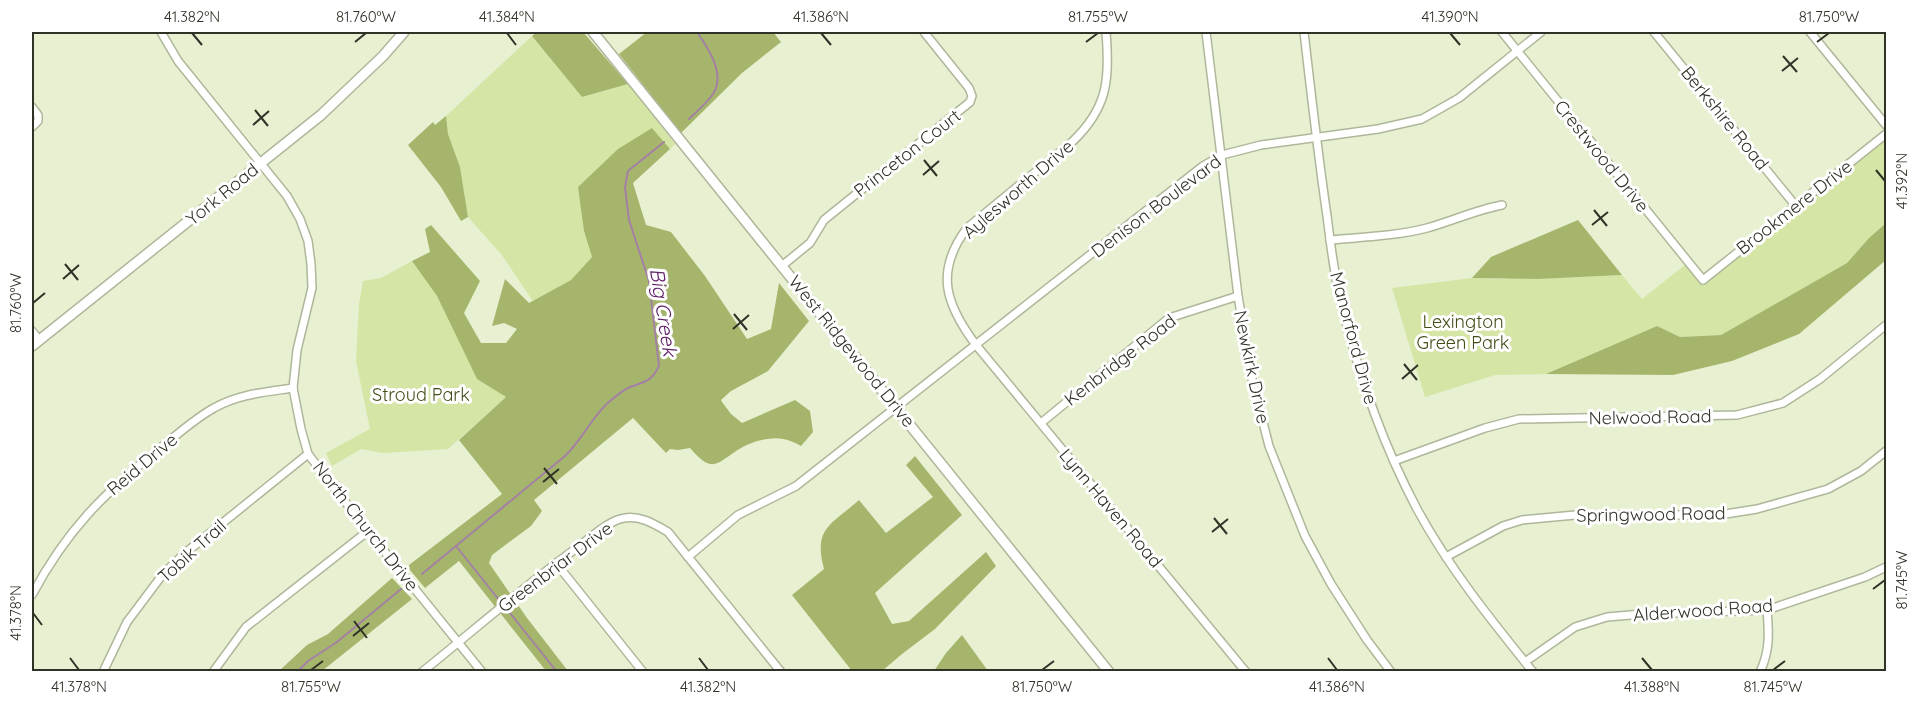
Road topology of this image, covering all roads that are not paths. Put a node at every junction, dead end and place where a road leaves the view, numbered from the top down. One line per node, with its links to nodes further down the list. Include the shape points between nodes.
1 (161, 32): 19 (street, North Church Drive, via 178,61)
2 (404, 32): 19 (main road, York Road, via 321,115)
3 (593, 32): 23 (main road, West Ridgewood Drive)
4 (924, 32): 23 (street, Princeton Court, via 969,88 970,102 824,220 810,243)
5 (1106, 32): 29 (street, Aylesworth Drive, via 1107,86 1085,130 957,241 949,262 950,302)
6 (1206, 32): 18 (street, Newkirk Drive)
7 (1304, 32): 17 (street, Manorford Drive)
8 (1502, 32): 12 (street, Crestwood Drive)
9 (1541, 32): 12 (street, Denison Boulevard)
10 (1654, 32): 21 (street, Berkshire Road)
11 (1810, 32): 14 (street)
12 (1517, 51): 17 (street, Denison Boulevard, via 1459,98 1422,119); 24 (street, Crestwood Drive)
13 (32, 107): 15 (street, via 38,115)
14 (1887, 126)
15 (32, 127)
16 (1887, 134): 21 (street, Brookmere Drive)
17 (1315, 136): 18 (street, Denison Boulevard); 22 (street, Manorford Drive)
18 (1222, 154): 25 (street, Newkirk Drive); 29 (street, Denison Boulevard)
19 (261, 164): 28 (main road, York Road); 30 (street, North Church Drive, via 287,196 308,241 312,288 297,350)
20 (1502, 205): 22 (street, via 1426,228)
21 (1795, 205): 24 (street, Brookmere Drive)
22 (1330, 240): 35 (street, Manorford Drive, via 1341,303 1364,385)
23 (783, 265): 31 (main road, West Ridgewood Drive)
24 (1703, 280)
25 (1238, 296): 32 (street, Kenbridge Road, via 1169,318); 53 (street, Newkirk Drive, via 1252,379 1269,446 1305,536 1331,584)
26 (1887, 325): 35 (street, Nelwood Road, via 1783,403 1737,415 1519,419)
27 (32, 331): 28 (street)
28 (35, 343)
29 (976, 345): 31 (street, Denison Boulevard); 32 (street, Lynn Haven Road)
30 (293, 388): 34 (street, North Church Drive); 41 (street, Reid Drive, via 245,395 192,422 121,480 75,527)
31 (897, 407): 37 (street, Denison Boulevard, via 796,486 738,515); 51 (main road, West Ridgewood Drive)
32 (1041, 423): 52 (street, Lynn Haven Road)
33 (1887, 451): 38 (street, Springwood Road, via 1828,489 1757,509 1719,515 1575,515 1522,520)
34 (308, 453): 36 (street, North Church Drive); 45 (street, Tobik Trail, via 163,574 127,622)
35 (1394, 461): 38 (street, Manorford Drive)
36 (368, 531): 43 (street, North Church Drive); 46 (street, via 246,627)
37 (688, 557): 39 (street, Greenbriar Drive, via 668,532 633,517 605,527); 50 (street, Greenbriar Drive)
38 (1446, 557): 44 (street, Manorford Drive)
39 (556, 563): 43 (street, Greenbriar Drive); 49 (street)
40 (1887, 567): 42 (street, Alderwood Road)
41 (32, 595)
42 (1767, 610): 44 (street, Alderwood Road, via 1608,617 1575,627); 55 (street, via 1770,636)
43 (458, 643): 47 (street, Greenbriar Drive); 48 (street, North Church Drive)
44 (1525, 662): 54 (street, Manorford Drive)
45 (103, 672)
46 (213, 672)
47 (422, 672)
48 (482, 672)
49 (643, 672)
50 (781, 672)
51 (1110, 672)
52 (1246, 672)
53 (1391, 672)
54 (1533, 672)
55 (1760, 672)

